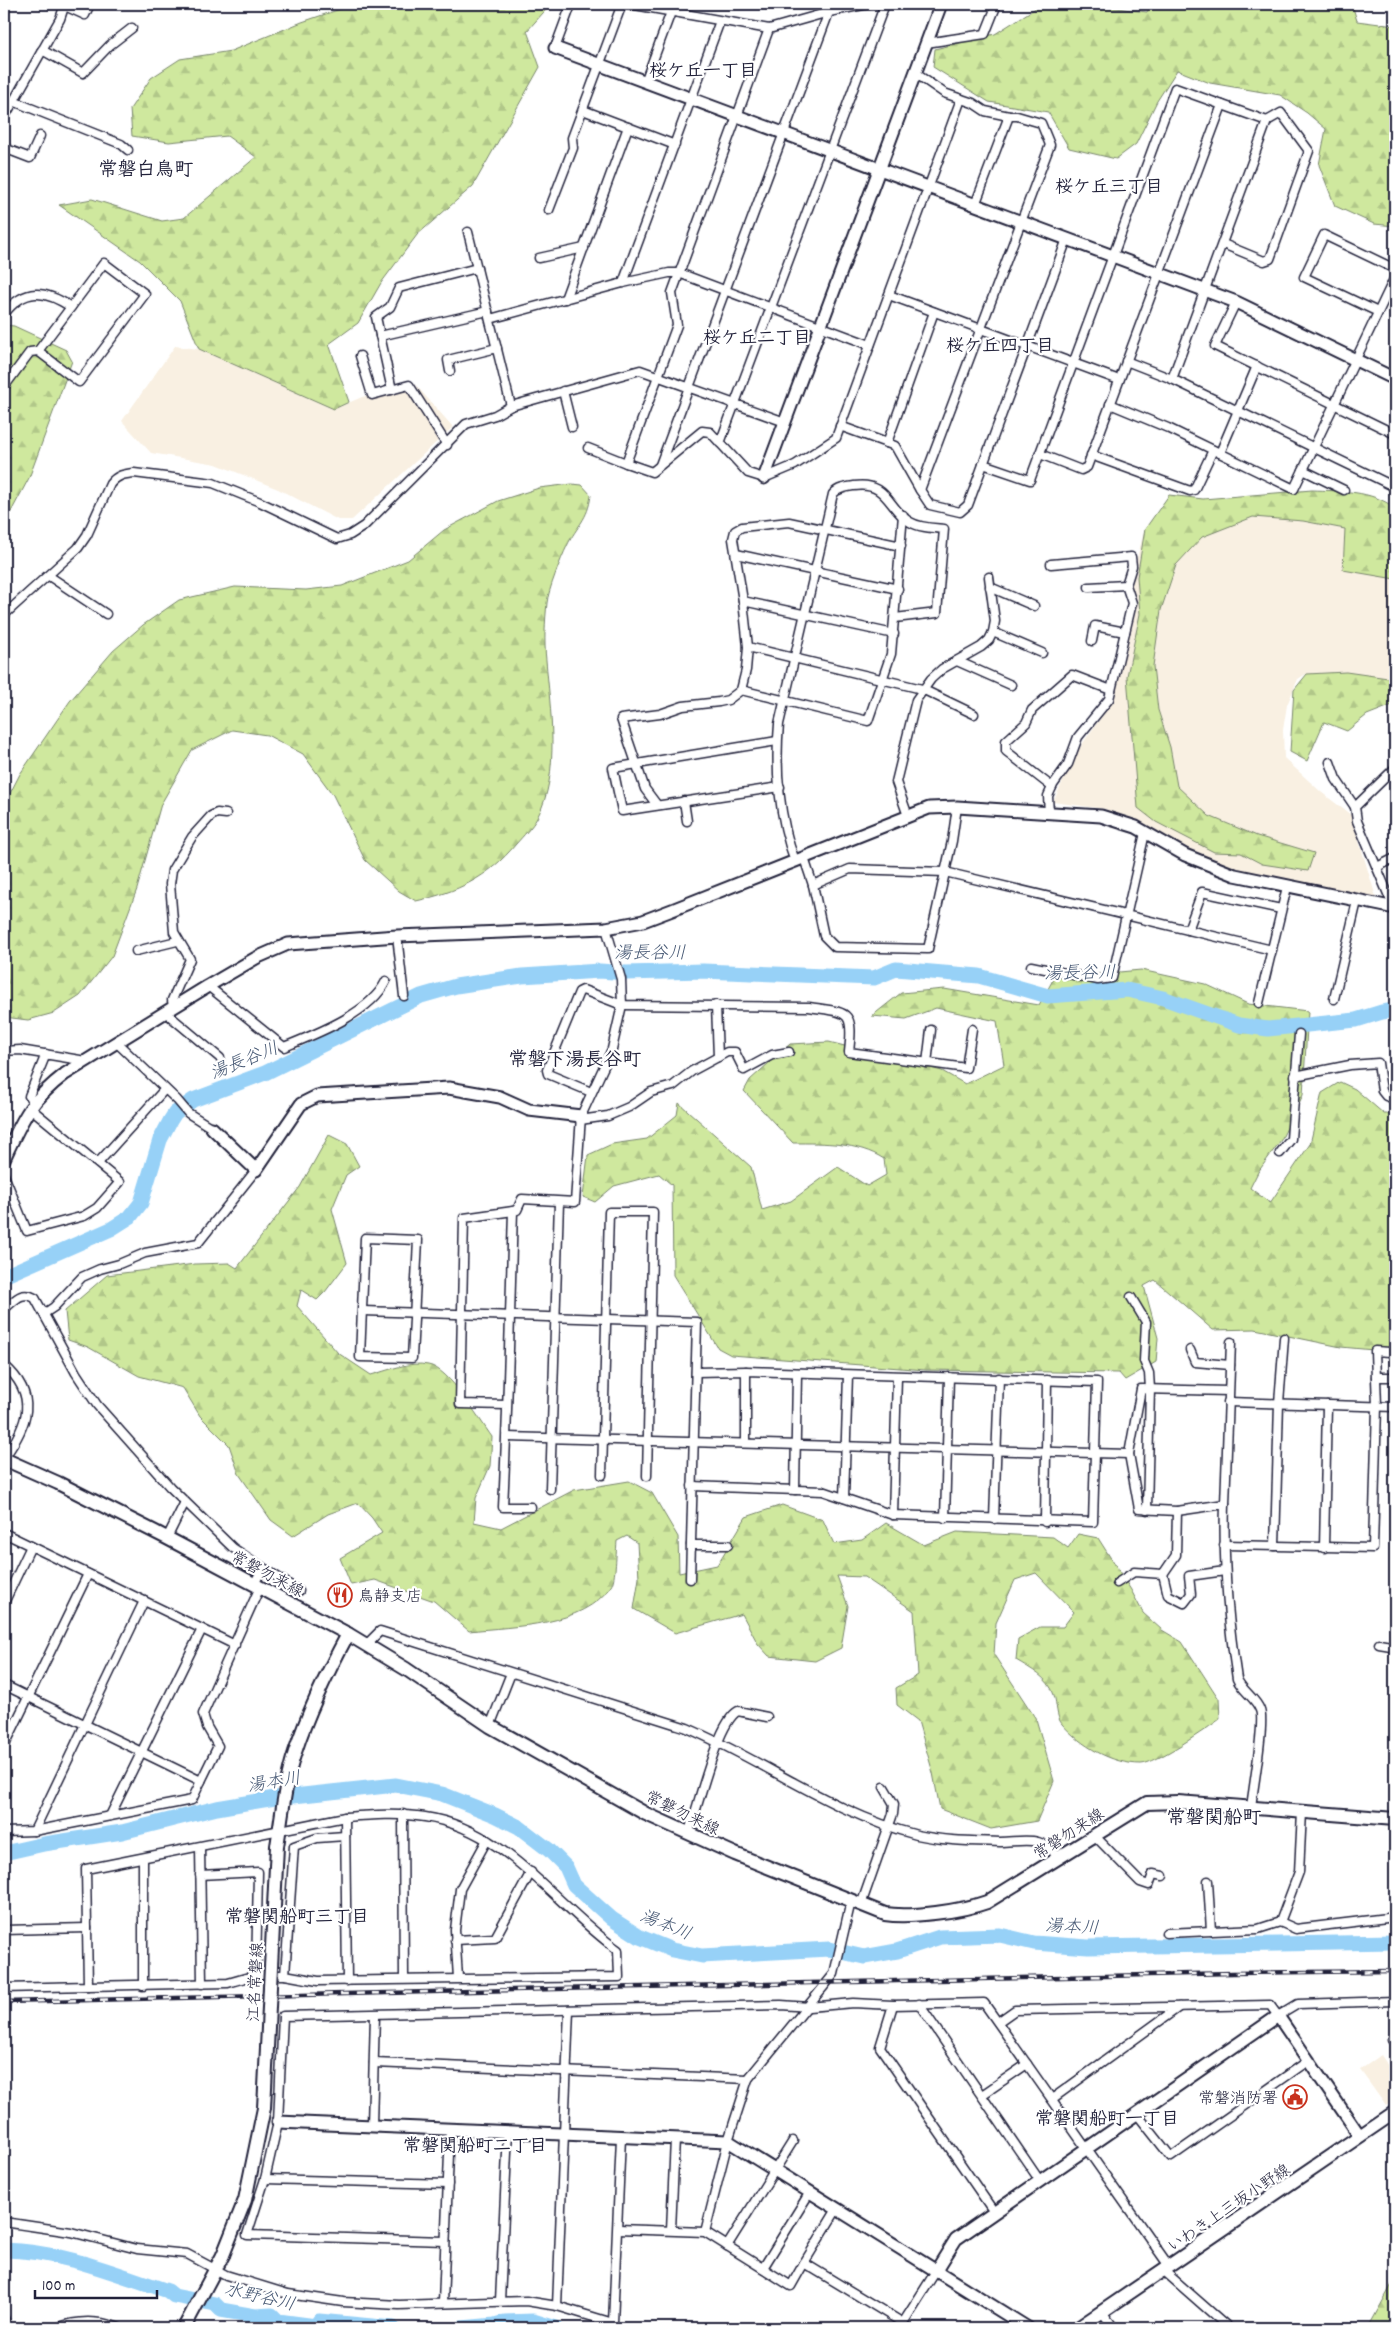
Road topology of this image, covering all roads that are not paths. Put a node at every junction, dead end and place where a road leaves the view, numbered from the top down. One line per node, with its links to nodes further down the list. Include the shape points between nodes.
1 (90, 4): 9 (street, via 85,15)
2 (570, 4): 16 (street)
3 (622, 4): 18 (street)
4 (629, 4): 10 (street)
5 (868, 4): 11 (street)
6 (885, 4): 36 (street)
7 (941, 4): 15 (street)
8 (997, 4): 15 (street, via 985,34)
9 (65, 5): 17 (street)
10 (671, 12): 12 (street); 20 (street)
11 (829, 12): 14 (street); 31 (street)
12 (720, 21): 14 (street); 21 (street)
13 (132, 28): 17 (street, via 83,72)
14 (769, 29): 26 (street)
15 (926, 43): 19 (street)
16 (555, 48): 18 (street)
17 (42, 50): 23 (street)
18 (600, 65): 20 (street); 25 (street)
19 (915, 73): 22 (street, via 944,93); 37 (street)
20 (645, 82): 21 (street)
21 (692, 99): 26 (street); 33 (street)
22 (961, 99): 27 (street, via 985,111); 38 (street)
23 (13, 101): 28 (street); 35 (street, via 121,144)
24 (1222, 105): 29 (street); 46 (street, via 1175,88); 51 (street)
25 (583, 110): 30 (street); 40 (street, via 572,138 573,148)
26 (737, 116): 31 (street); 50 (street)
27 (1008, 116): 39 (street); 41 (street, via 1040,123 1050,145)
28 (4, 118)
29 (1268, 121): 44 (street); 44 (street, via 1281,113 1309,151 1306,160 1270,258 1264,261)
30 (628, 127): 33 (street); 45 (street)
31 (784, 133): 36 (street); 55 (street)
32 (40, 136): 34 (street, via 30,158)
33 (675, 145): 53 (street)
34 (4, 148)
35 (128, 150)
36 (830, 150): 37 (street); 60 (street)
37 (880, 169): 38 (street); 65 (street)
38 (929, 187): 39 (street); 56 (street)
39 (975, 205): 41 (street)
40 (549, 210)
41 (1021, 222): 43 (street); 66 (street)
42 (468, 232): 48 (street)
43 (1067, 239): 46 (street); 69 (street)
44 (1223, 244): 54 (street)
45 (584, 248): 47 (street); 57 (street)
46 (1113, 256): 51 (street); 75 (street)
47 (539, 258)
48 (477, 268): 64 (street); 67 (street, via 399,288 390,307 376,317)
49 (1395, 269): 62 (street, via 1324,235 1304,277)
50 (679, 273): 53 (street); 55 (street); 78 (street, via 672,293 677,325)
51 (1159, 273): 54 (street); 74 (street)
52 (1395, 277): 62 (street)
53 (623, 283): 57 (street)
54 (1206, 290): 58 (street); 79 (street)
55 (725, 291): 60 (street); 83 (street)
56 (889, 296): 61 (street); 68 (street)
57 (565, 299): 64 (street)
58 (1236, 302): 73 (street); 76 (street, via 1215,346)
59 (71, 307): 63 (street, via 38,293 27,294); 71 (street); 71 (street, via 104,263 145,294 79,382)
60 (771, 308): 65 (street); 86 (street)
61 (934, 312): 66 (street); 96 (street)
62 (1378, 312): 73 (street)
63 (4, 314)
64 (489, 315): 67 (street); 70 (street)
65 (821, 326): 68 (street); 91 (street)
66 (981, 329): 69 (street); 109 (street)
67 (380, 336): 84 (street)
68 (870, 345): 92 (street)
69 (1027, 346): 75 (street); 104 (street)
70 (497, 348): 77 (street, via 448,360); 89 (street)
71 (38, 351): 82 (street, via 30,352)
72 (360, 356): 84 (street, via 372,395)
73 (1356, 359): 80 (street); 88 (street)
74 (1126, 361): 79 (street); 81 (street)
75 (1073, 363): 81 (street); 101 (street)
76 (1257, 366): 88 (street); 90 (street)
77 (450, 371)
78 (658, 376): 83 (street); 85 (street, via 640,370); 103 (street)
79 (1172, 379): 90 (street)
80 (1395, 379)
81 (1119, 380): 87 (street)
82 (4, 387)
83 (689, 388): 86 (street); 105 (street)
84 (392, 390): 97 (street, via 408,385)
85 (563, 391): 89 (street); 93 (street)
86 (735, 404): 91 (street); 95 (street)
87 (1110, 404): 100 (street); 102 (street)
88 (1334, 404): 94 (street); 98 (street)
89 (511, 406): 97 (street, via 466,424)
90 (1239, 410): 98 (street); 100 (street)
91 (785, 422): 107 (street)
92 (840, 426): 96 (street); 107 (street, via 836,438 829,444 795,465)
93 (572, 427)
94 (1395, 434)
95 (720, 443): 105 (street, via 710,432 702,431); 107 (street, via 748,473)
96 (887, 443): 109 (street, via 895,446)
97 (447, 445): 117 (street, via 364,526 350,535 337,538 213,483 123,474 110,484 78,548)
98 (1314, 447): 106 (street); 108 (street)
99 (588, 448): 103 (street)
100 (1217, 452): 102 (street, via 1194,490 1190,491); 106 (street, via 1294,489)
101 (1040, 454): 102 (street, via 1080,470 1087,467); 104 (street, via 1030,480)
102 (1091, 455)
103 (626, 463): 105 (street, via 652,472)
104 (983, 464): 109 (street, via 968,505 960,512 930,505)
105 (660, 466)
106 (1303, 470): 110 (street)
107 (764, 478)
108 (1395, 487)
109 (920, 490)
110 (1344, 490)
111 (903, 515): 112 (street, via 879,490 870,486 848,486 833,494); 113 (street); 128 (street, via 909,522 922,527 944,529 937,613)
112 (824, 529): 113 (street); 114 (street, via 783,522 742,527 733,535); 116 (street)
113 (901, 546): 122 (street)
114 (736, 554): 116 (street); 123 (street)
115 (1051, 564): 119 (street, via 1131,558)
116 (815, 572): 122 (street); 126 (street)
117 (48, 576): 125 (street); 127 (street)
118 (989, 578): 120 (street)
119 (1126, 585): 121 (street); 130 (street, via 1132,603)
120 (990, 587): 124 (street); 129 (street, via 995,621)
121 (1089, 587)
122 (898, 589): 128 (street)
123 (744, 601): 126 (street); 133 (street)
124 (1034, 606)
125 (106, 614)
126 (805, 614): 131 (street); 135 (street)
127 (4, 616)
128 (895, 618): 131 (street)
129 (993, 632): 134 (street); 136 (street, via 981,647)
130 (1125, 632): 132 (street, via 1095,626); 141 (street)
131 (894, 634): 137 (street, via 892,654)
132 (1092, 641)
133 (748, 647): 135 (street); 140 (street)
134 (1042, 653)
135 (794, 658): 137 (street); 142 (street)
136 (957, 661): 138 (street); 139 (street, via 936,674)
137 (883, 679): 139 (street); 142 (street, via 868,720)
138 (1011, 684)
139 (922, 689): 143 (street); 156 (street, via 916,700 896,782)
140 (741, 690): 142 (street); 145 (street, via 728,700 621,719)
141 (1111, 690): 149 (street, via 1109,699 1078,737 1068,764); 149 (street, via 1072,675 1032,710 1026,723 1006,741 1006,751)
142 (784, 701): 144 (street)
143 (974, 714)
144 (778, 741): 145 (street); 148 (street)
145 (636, 762): 151 (street, via 645,789); 151 (street, via 613,768 622,811)
146 (1330, 762): 152 (street, via 1336,779)
147 (1395, 768): 152 (street)
148 (780, 787): 150 (street); 160 (street, via 784,831)
149 (1052, 787): 155 (street, via 1048,796)
150 (684, 801): 151 (street); 157 (street)
151 (657, 805)
152 (1355, 806): 161 (street, via 1357,821)
153 (957, 807): 155 (street); 156 (street, via 929,808); 162 (street)
154 (226, 814): 172 (street, via 211,816 192,837 172,870 171,918)
155 (1049, 814): 158 (street, via 1101,816 1124,822)
156 (908, 816): 160 (street)
157 (686, 821)
158 (1145, 833): 164 (street, via 1185,855 1234,875); 168 (street)
159 (1395, 858): 161 (street)
160 (799, 859): 163 (street); 169 (street, via 643,921)
161 (1377, 867): 166 (street)
162 (945, 872): 163 (street, via 850,868); 163 (street, via 928,949 835,947 824,936); 168 (street)
163 (814, 886)
164 (1287, 887): 165 (street); 167 (street)
165 (1357, 900): 166 (street); 179 (street)
166 (1394, 908)
167 (1282, 909): 170 (street, via 1202,892); 173 (street)
168 (1128, 915): 170 (street); 175 (street, via 1112,978 1098,980)
169 (606, 928): 171 (street); 181 (street, via 621,979)
170 (1188, 930): 173 (street)
171 (396, 936): 177 (street, via 288,944); 178 (street)
172 (177, 940): 174 (street); 183 (street, via 190,959)
173 (1272, 950): 180 (street)
174 (136, 951)
175 (1032, 966)
176 (386, 981): 177 (street, via 381,992 368,1004 319,1033 284,1047)
177 (208, 986): 183 (street)
178 (404, 996)
179 (1334, 999)
180 (1259, 1003)
181 (622, 1005): 182 (street); 197 (street, via 612,1049); 197 (street, via 587,990 579,992 547,1065 548,1074)
182 (716, 1005): 191 (street); 194 (street, via 809,1006 839,1011 850,1020 849,1052)
183 (169, 1009): 187 (street); 192 (street)
184 (972, 1029): 194 (street, via 966,1068)
185 (931, 1030): 194 (street)
186 (1299, 1034): 195 (street)
187 (116, 1042): 193 (street); 196 (street)
188 (4, 1051): 190 (street)
189 (790, 1052): 191 (street, via 772,1055 744,1070 735,1052)
190 (46, 1054): 193 (street); 199 (street, via 29,1096)
191 (718, 1057): 200 (street, via 673,1086 643,1096 629,1107 608,1116)
192 (220, 1058)
193 (86, 1061): 199 (street, via 47,1088)
194 (927, 1063)
195 (1295, 1076): 198 (street, via 1378,1062 1382,1092); 202 (street, via 1291,1139)
196 (165, 1089): 201 (street, via 188,1113); 204 (street)
197 (591, 1092): 200 (street)
198 (1395, 1099)
199 (31, 1105): 203 (street); 204 (street)
200 (581, 1118): 205 (street, via 529,1110 500,1097 449,1088 317,1096 308,1099 297,1110); 207 (street, via 575,1202)
201 (212, 1128): 205 (street)
202 (1280, 1153)
203 (4, 1159)
204 (98, 1163): 206 (street, via 120,1182 97,1208 84,1216 27,1231)
205 (256, 1170): 212 (street, via 198,1243 146,1253 82,1277)
206 (4, 1175)
207 (559, 1202): 208 (street, via 522,1199 517,1210); 216 (street)
208 (513, 1211): 214 (street, via 464,1218); 215 (street)
209 (1132, 1297): 235 (street, via 1146,1322 1144,1361)
210 (4, 1309): 212 (street, via 25,1294 35,1298)
211 (363, 1311): 213 (street); 213 (street, via 360,1357 412,1358); 213 (street, via 365,1238 418,1240)
212 (45, 1313): 264 (street, via 97,1405)
213 (413, 1313): 214 (street)
214 (462, 1315): 215 (street); 239 (street, via 460,1404)
215 (510, 1316): 216 (street); 239 (street)
216 (555, 1317): 217 (street); 244 (street)
217 (605, 1320): 218 (street); 218 (street, via 609,1212 653,1212); 245 (street)
218 (651, 1320): 225 (street, via 697,1322); 246 (street)
219 (1284, 1338): 238 (street)
220 (1231, 1342): 224 (street)
221 (1190, 1350): 224 (street, via 1195,1362)
222 (1390, 1352): 231 (street, via 1375,1351)
223 (4, 1365): 257 (street, via 24,1389 26,1410 21,1432)
224 (1230, 1365): 236 (street)
225 (696, 1372): 226 (street); 247 (street)
226 (746, 1372): 227 (street); 248 (street)
227 (797, 1374): 228 (street); 249 (street)
228 (848, 1375): 229 (street); 250 (street)
229 (897, 1377): 230 (street); 251 (street)
230 (949, 1377): 232 (street); 252 (street)
231 (1376, 1377): 233 (street); 241 (street)
232 (999, 1378): 234 (street); 253 (street)
233 (1395, 1378)
234 (1047, 1380): 254 (street); 255 (street, via 1097,1382)
235 (1150, 1389): 236 (street); 256 (street, via 1142,1389); 267 (street)
236 (1229, 1391): 237 (street)
237 (1228, 1402): 238 (street); 265 (street)
238 (1279, 1403): 240 (street); 279 (street)
239 (508, 1405): 243 (street)
240 (1327, 1405): 241 (street); 280 (street)
241 (1376, 1406): 242 (street); 280 (street, via 1374,1548)
242 (1395, 1407)
243 (506, 1437): 244 (street); 266 (street, via 503,1507)
244 (552, 1438): 245 (street); 261 (street)
245 (603, 1439): 246 (street); 258 (street)
246 (648, 1440): 247 (street); 259 (street)
247 (693, 1442): 248 (street); 260 (street)
248 (746, 1443): 249 (street)
249 (795, 1444): 250 (street); 262 (street)
250 (846, 1446): 251 (street); 263 (street)
251 (896, 1447): 252 (street); 269 (street)
252 (946, 1449): 253 (street); 270 (street)
253 (996, 1450): 254 (street); 271 (street)
254 (1047, 1451): 255 (street); 272 (street)
255 (1096, 1453): 256 (street); 272 (street, via 1093,1522)
256 (1129, 1454): 267 (street, via 1139,1509)
257 (4, 1458): 274 (main road, 常磐勿来線)
258 (602, 1475)
259 (647, 1476)
260 (692, 1486): 262 (street); 275 (street)
261 (550, 1489)
262 (795, 1490): 263 (street, via 822,1491)
263 (844, 1498): 269 (street)
264 (185, 1502): 274 (street); 281 (street, via 220,1537)
265 (1225, 1504): 268 (street); 277 (street)
266 (531, 1507)
267 (1147, 1510): 268 (street)
268 (1177, 1511): 284 (street, via 1176,1555)
269 (893, 1515): 270 (street)
270 (945, 1518): 271 (street)
271 (994, 1519): 272 (street)
272 (1045, 1522)
273 (4, 1533): 278 (street)
274 (167, 1538): 287 (main road, 常磐勿来線)
275 (691, 1544): 276 (street); 285 (street)
276 (728, 1545)
277 (1224, 1545): 279 (street); 282 (street)
278 (32, 1546): 283 (street); 290 (street)
279 (1275, 1546): 280 (street)
280 (1324, 1548)
281 (263, 1568): 287 (street); 288 (street)
282 (1225, 1571): 284 (street, via 1189,1576 1191,1594 1184,1603 1168,1595); 308 (street, via 1236,1679 1256,1702 1262,1718)
283 (88, 1574): 289 (street); 299 (street)
284 (1163, 1574): 286 (street, via 1134,1572)
285 (690, 1579)
286 (1117, 1583)
287 (257, 1586): 292 (main road, 常磐勿来線); 294 (street)
288 (299, 1591)
289 (144, 1602): 291 (street); 301 (street)
290 (4, 1603)
291 (202, 1629): 294 (street); 305 (street)
292 (348, 1634): 295 (main road, 常磐勿来線); 315 (main road, 江名常磐線, via 294,1753)
293 (1379, 1644): 296 (street, via 1391,1646)
294 (235, 1645): 306 (street, via 204,1714 207,1728 218,1746)
295 (366, 1645): 297 (street, via 380,1631); 302 (main road, 常磐勿来線)
296 (1395, 1651)
297 (511, 1673): 302 (street); 303 (street, via 663,1719)
298 (4, 1685): 299 (street)
299 (28, 1697): 301 (street); 304 (street)
300 (766, 1717): 303 (street, via 735,1713)
301 (85, 1724): 305 (street); 316 (street)
302 (490, 1726): 318 (main road, 常磐勿来線, via 646,1814)
303 (718, 1741): 314 (street, via 832,1804); 318 (street)
304 (4, 1747)
305 (141, 1752): 306 (street); 311 (street)
306 (201, 1782): 311 (street, via 192,1800)
307 (884, 1787): 314 (street, via 894,1804)
308 (1251, 1807): 309 (main road, 常磐勿来線); 319 (main road, 常磐勿来線, via 1147,1802)
309 (1302, 1812): 313 (main road, 常磐勿来線); 331 (street, via 1299,1872)
310 (403, 1814): 312 (street); 321 (street, via 450,1823); 340 (street)
311 (110, 1816): 316 (street)
312 (345, 1817): 315 (street); 320 (street)
313 (1395, 1819)
314 (888, 1826): 323 (street, via 943,1839 1034,1841 1045,1845); 329 (street)
315 (280, 1827): 322 (street); 391 (main road, 江名常磐線, bridge, via 264,2108 245,2200 224,2255)
316 (34, 1831): 317 (street)
317 (4, 1832)
318 (688, 1834): 329 (main road, 常磐勿来線)
319 (1094, 1835): 323 (main road, 常磐勿来線); 327 (street, via 1140,1882 1150,1884 1153,1874)
320 (345, 1836): 338 (street, via 317,1838 294,1846); 341 (street)
321 (487, 1840): 325 (street); 336 (street, via 460,1890)
322 (200, 1847): 324 (street); 326 (street)
323 (1059, 1857): 329 (main road, 常磐勿来線, via 1001,1895 975,1906 894,1915)
324 (143, 1859): 332 (street, via 86,1869); 344 (street)
325 (531, 1872): 336 (street, via 495,1938); 339 (street, via 575,1915 618,1950 619,1977)
326 (200, 1875): 337 (street, via 258,1872); 342 (street)
327 (1163, 1876)
328 (1208, 1881): 334 (street)
329 (856, 1903): 349 (street, via 844,1934 837,1968)
330 (1395, 1916): 331 (street, via 1296,1929)
331 (1280, 1922): 334 (street, via 1258,1929)
332 (87, 1928): 333 (street); 343 (street)
333 (4, 1930)
334 (1211, 1931): 335 (street)
335 (1166, 1933)
336 (455, 1940): 339 (street)
337 (256, 1975): 338 (street); 342 (street, via 228,1983)
338 (285, 1976): 341 (street, via 318,1981)
339 (458, 1978): 340 (street)
340 (404, 1979): 341 (street)
341 (347, 1980)
342 (202, 1984): 344 (street)
343 (88, 1986): 344 (street); 345 (street)
344 (143, 1986)
345 (4, 1988)
346 (1395, 2001): 353 (street, via 1298,2004)
347 (920, 2004): 348 (street); 354 (street, via 984,2003); 360 (street)
348 (894, 2005): 349 (street, via 854,2003); 381 (street, via 880,2047)
349 (809, 2007): 351 (street); 359 (street)
350 (1179, 2007): 353 (street, via 1270,2006); 354 (street, via 1014,2010); 361 (street)
351 (569, 2010): 352 (street); 358 (street)
352 (375, 2015): 356 (street); 364 (street, via 283,2016)
353 (1278, 2016): 355 (street); 363 (street)
354 (998, 2022): 357 (street)
355 (1308, 2061): 363 (street, via 1171,2157); 369 (street)
356 (374, 2063): 358 (street); 365 (street)
357 (1027, 2064): 360 (street); 361 (street)
358 (567, 2070): 359 (street); 368 (street)
359 (748, 2079): 372 (street)
360 (982, 2095): 377 (street)
361 (1052, 2099): 374 (street)
362 (1395, 2112): 369 (main road, いわき上三坂小野線)
363 (1137, 2114): 374 (street)
364 (278, 2122): 365 (street); 376 (street)
365 (372, 2125): 366 (street)
366 (450, 2128): 367 (street); 378 (street)
367 (508, 2131): 368 (street); 393 (street)
368 (564, 2134): 370 (street); 395 (street)
369 (1360, 2136): 390 (main road, いわき上三坂小野線)
370 (621, 2137): 371 (street); 383 (street)
371 (675, 2139): 372 (street); 384 (street)
372 (728, 2141): 375 (street); 385 (street)
373 (793, 2141): 375 (street)
374 (1086, 2149): 377 (street); 390 (street)
375 (775, 2170): 379 (street); 387 (street)
376 (265, 2179): 378 (street); 386 (street, via 247,2234)
377 (1040, 2181): 381 (street)
378 (448, 2184): 386 (street)
379 (810, 2192): 380 (street); 389 (street)
380 (837, 2209): 388 (street); 392 (street)
381 (994, 2212): 392 (street, via 956,2239)
382 (4, 2222): 391 (street, via 71,2232 136,2249 180,2252)
383 (618, 2229): 384 (street); 395 (street, via 613,2323)
384 (671, 2230): 385 (street)
385 (705, 2232): 387 (street)
386 (445, 2241): 394 (street)
387 (727, 2246): 389 (street)
388 (804, 2263): 389 (street, via 791,2286); 392 (street, via 903,2323)
389 (763, 2268)
390 (1166, 2268): 396 (main road, いわき上三坂小野線); 405 (street)
391 (215, 2269): 394 (street, via 265,2288 343,2302); 398 (main road, 江名常磐線)
392 (936, 2271): 402 (street)
393 (500, 2301): 394 (street); 395 (street)
394 (443, 2303)
395 (557, 2306)
396 (1102, 2312): 403 (main road, いわき上三坂小野線); 404 (street)
397 (4, 2318): 399 (street)
398 (186, 2324)
399 (8, 2328)
400 (57, 2328): 401 (street, via 86,2322)
401 (118, 2328)
402 (1028, 2328)
403 (1078, 2328)
404 (1114, 2328)
405 (1229, 2328)

